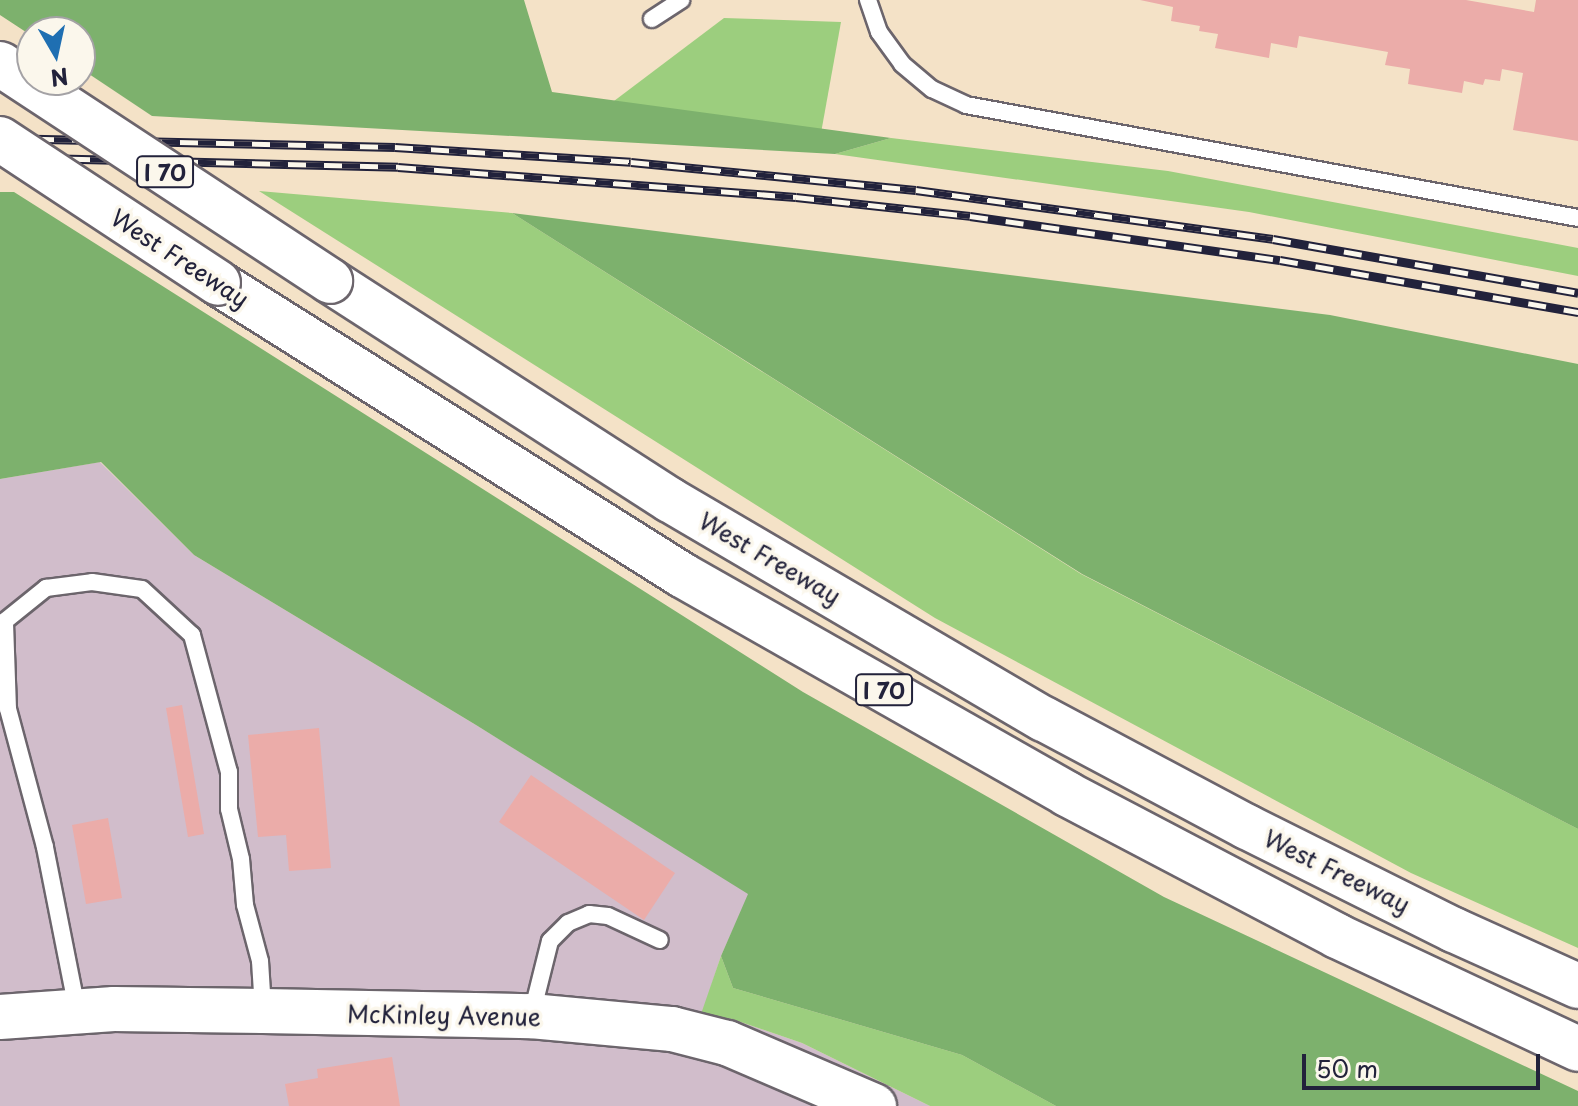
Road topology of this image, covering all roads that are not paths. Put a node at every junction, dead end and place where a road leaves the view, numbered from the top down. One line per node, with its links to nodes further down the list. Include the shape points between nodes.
1 (681, 0): 3 (lane)
2 (868, 0): 6 (lane, via 879,32 902,64 932,89 966,105)
3 (652, 19)
4 (0, 64): 8 (main road, West Freeway / I 70, bridge, via 670,500 1044,719 1275,841)
5 (0, 139): 13 (main road, West Freeway / I 70, bridge, via 682,575 1067,794 1337,936)
6 (1578, 218)
7 (660, 940): 11 (lane, via 608,916 589,914 568,923 550,941)
8 (1578, 986)
9 (77, 1011): 10 (main road, McKinley Avenue); 10 (lane, via 45,847 8,709 5,621 46,588 92,582 142,589 192,635 229,772 229,809 260,961); 12 (main road, McKinley Avenue)
10 (263, 1011): 11 (main road, McKinley Avenue)
11 (531, 1016): 14 (main road, McKinley Avenue, via 686,1032 773,1061)
12 (0, 1017)
13 (1578, 1049)
14 (874, 1106)

